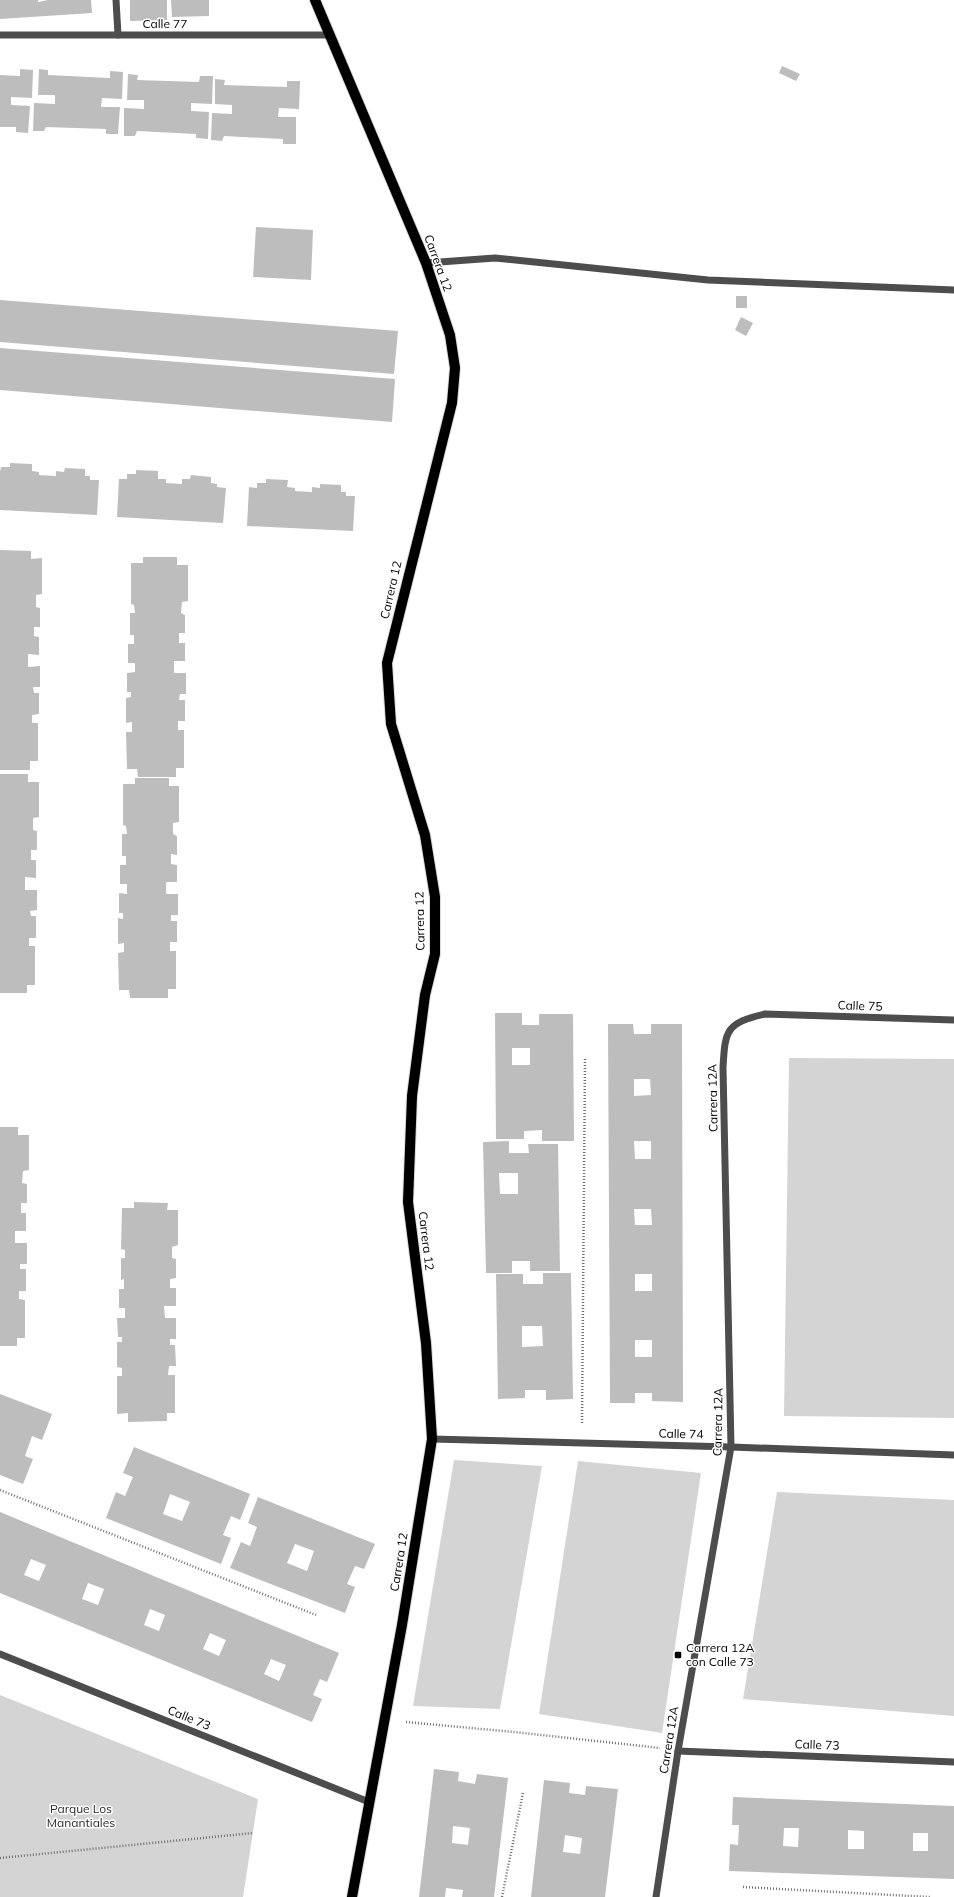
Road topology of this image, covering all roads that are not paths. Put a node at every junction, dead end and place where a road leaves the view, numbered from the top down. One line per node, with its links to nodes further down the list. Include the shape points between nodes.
1 (116, 0): 4 (street)
2 (315, 0): 5 (main road, Carrera 12)
3 (0, 35): 4 (street, Calle 77)
4 (118, 35): 5 (street, Calle 77)
5 (330, 35): 6 (main road, Carrera 12)
6 (426, 263): 7 (street, via 495,258 708,280); 10 (main road, Carrera 12, via 450,335 455,368 452,396 387,663 391,724 425,835 435,897 435,954 425,995 412,1096 408,1202 426,1343)
7 (954, 290)
8 (765, 1014): 9 (street, Calle 75); 11 (street, Carrera 12A, via 744,1019 731,1027 725,1044 723,1068)
9 (954, 1020)
10 (432, 1439): 11 (street, Calle 74); 16 (main road, Carrera 12, via 402,1625)
11 (731, 1446): 12 (street, Calle 74); 14 (street, Carrera 12A)
12 (954, 1455)
13 (0, 1654): 16 (street, Calle 73)
14 (678, 1750): 15 (street, Calle 73); 18 (street, Carrera 12A)
15 (954, 1762)
16 (369, 1802): 17 (main road, Carrera 12)
17 (352, 1897)
18 (656, 1897)

